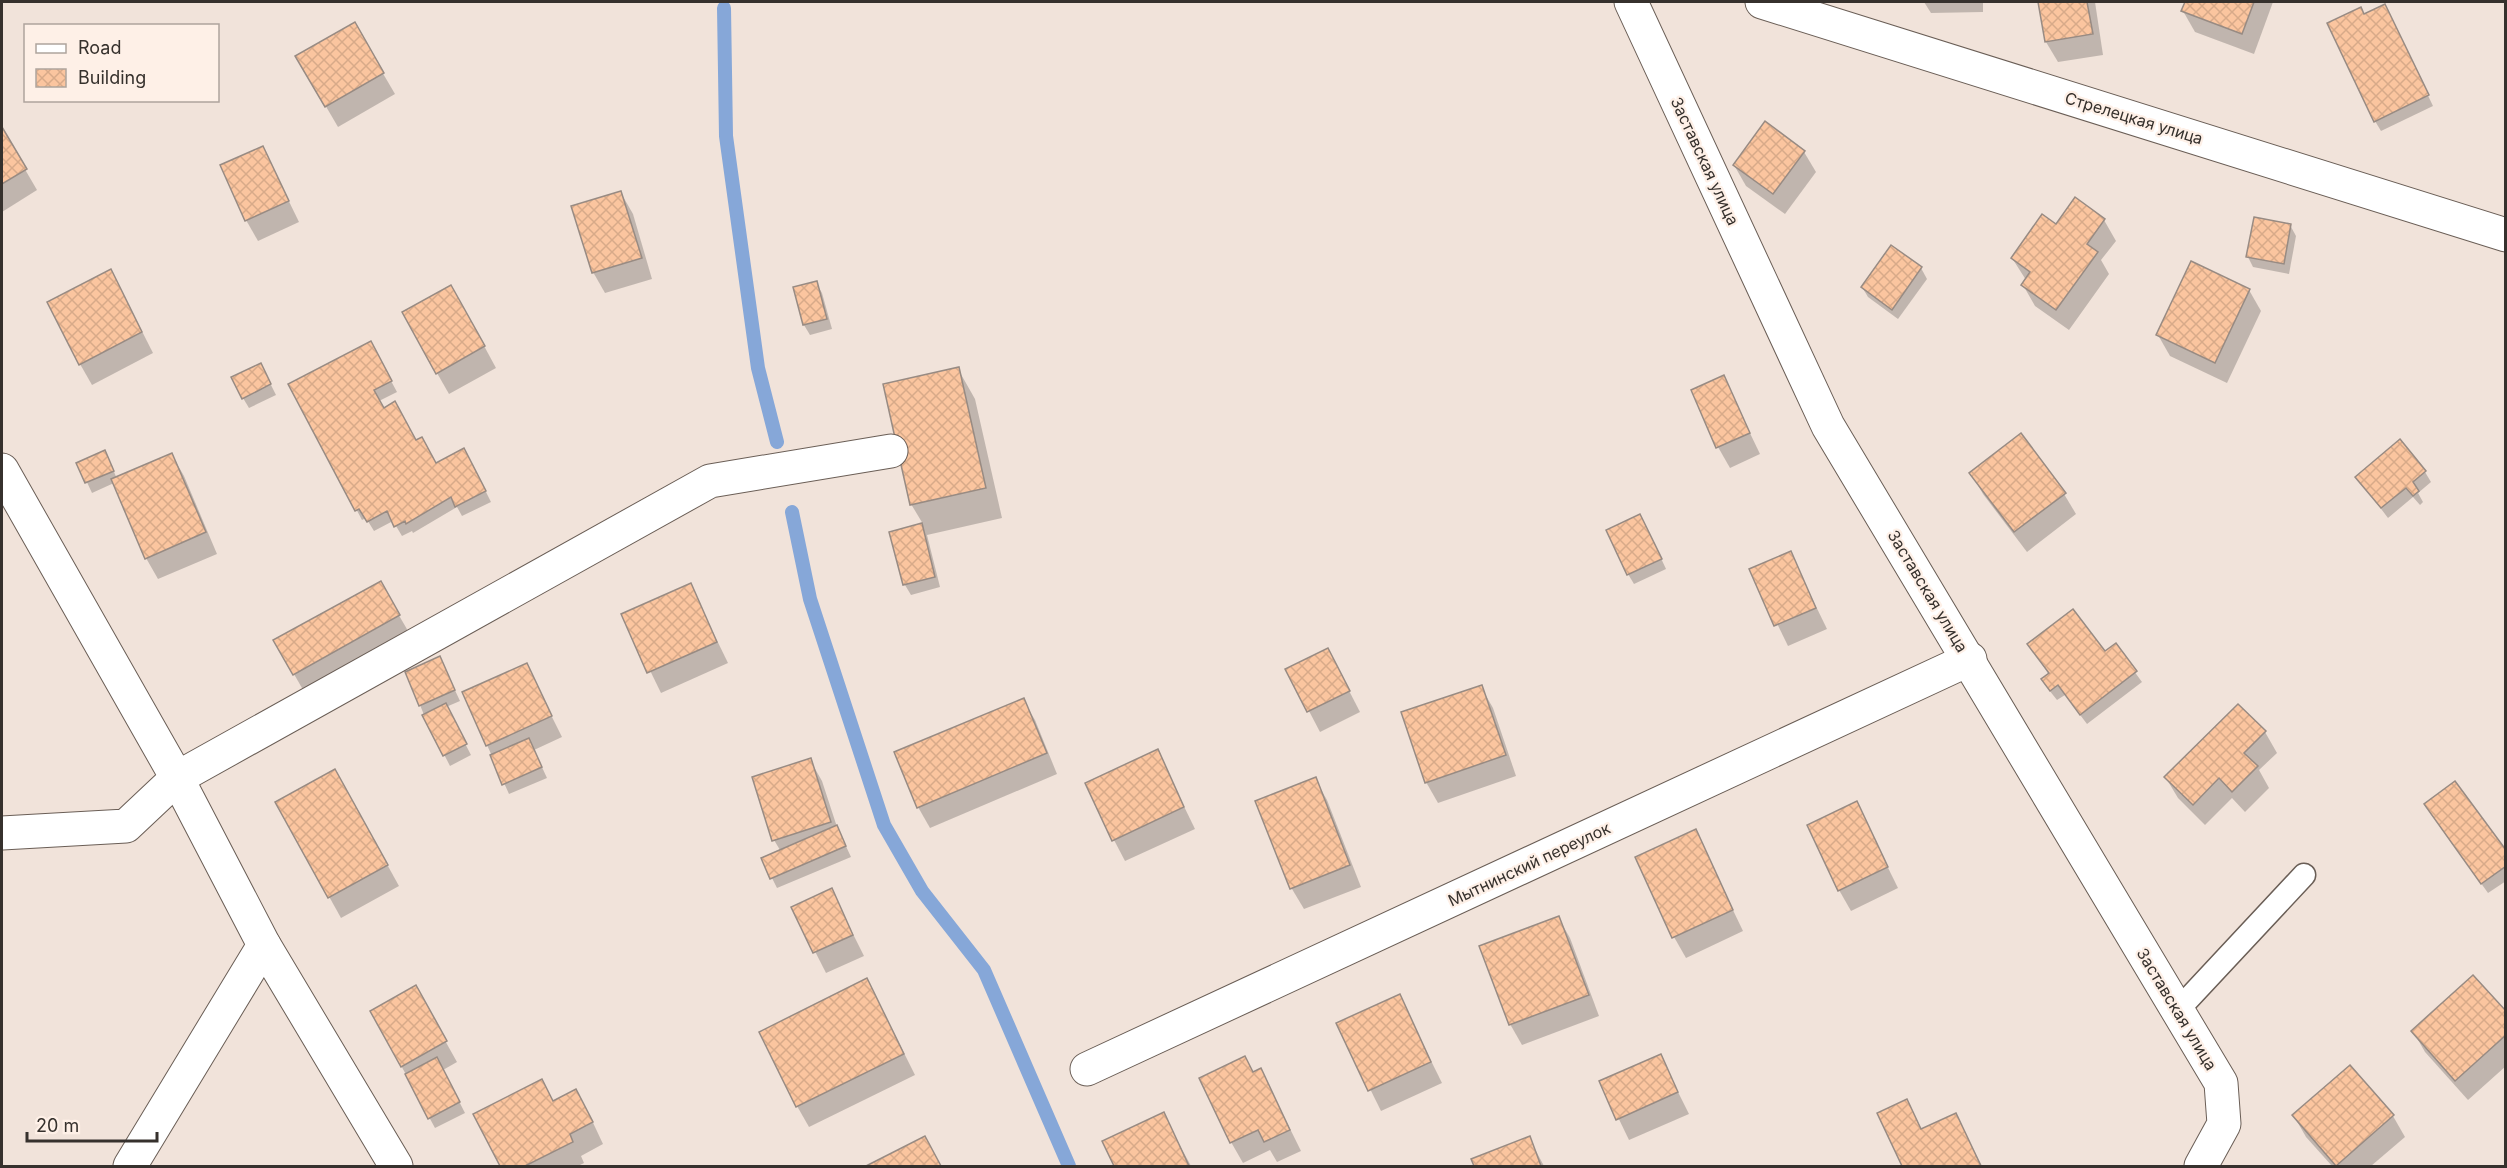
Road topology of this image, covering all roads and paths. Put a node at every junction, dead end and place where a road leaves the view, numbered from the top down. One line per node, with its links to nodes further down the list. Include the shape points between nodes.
1 (1631, 2): 6 (street, Заставская улица, via 1828,426)
2 (1762, 2): 3 (street, Стрелецкая улица)
3 (2505, 235)
4 (891, 452): 7 (street, via 710,481)
5 (2, 470): 7 (street)
6 (1970, 659): 11 (street, Заставская улица); 12 (street, Мытнинский переулок)
7 (177, 778): 8 (street, via 126,826); 10 (street)
8 (2, 833)
9 (2304, 876): 11 (lane)
10 (264, 945): 13 (street); 14 (street)
11 (2177, 1011): 15 (street, Заставская улица, via 2221,1083 2224,1124)
12 (1088, 1069)
13 (130, 1167)
14 (396, 1167)
15 (2201, 1167)

